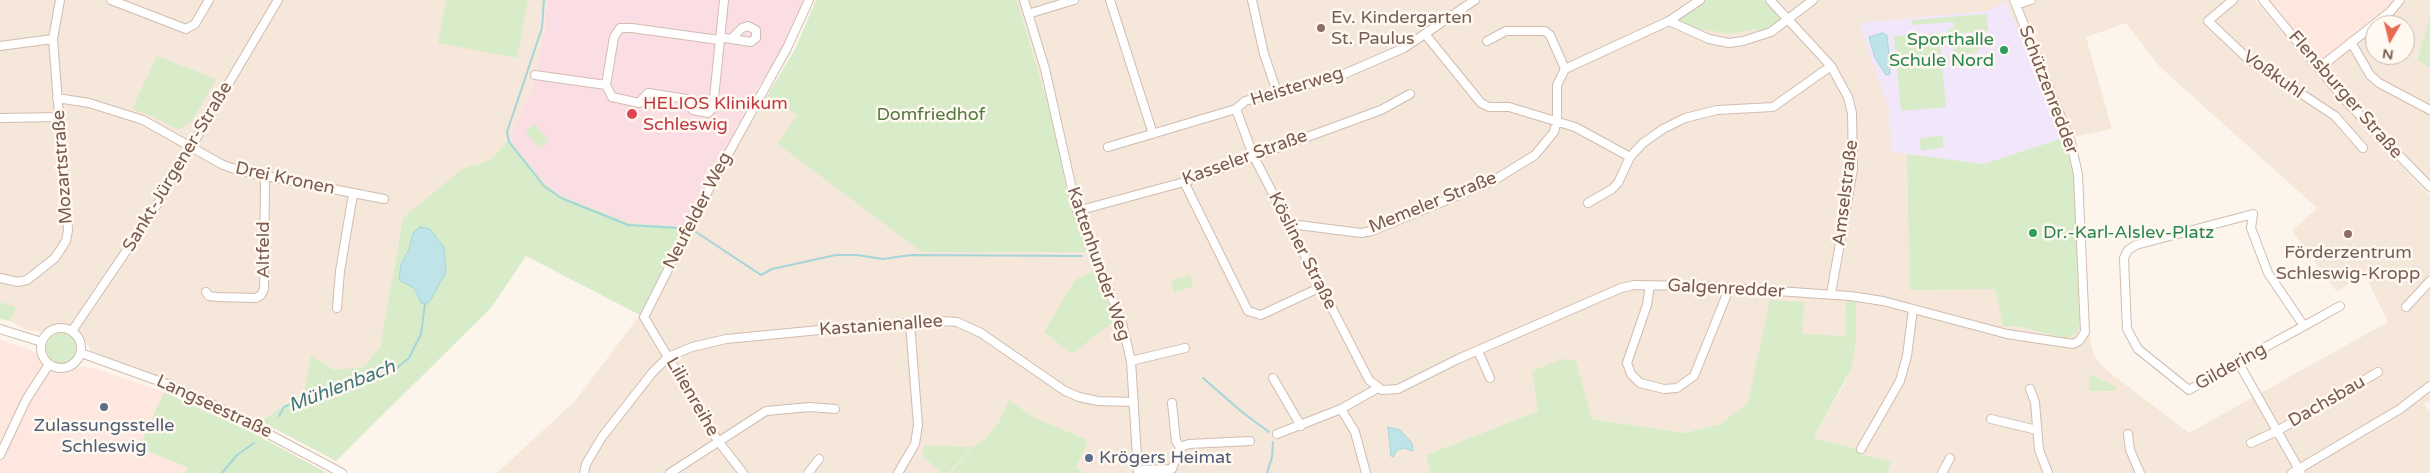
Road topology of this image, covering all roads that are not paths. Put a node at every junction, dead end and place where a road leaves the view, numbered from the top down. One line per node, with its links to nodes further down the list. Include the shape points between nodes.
1 (60, 0): 24 (street, Mozartstraße)
2 (112, 0): 3 (street, via 186,29 195,24)
3 (209, 0)
4 (278, 0): 44 (street, Sankt-Jürgener-Straße)
5 (724, 0): 25 (street)
6 (809, 0): 68 (street, Neufelder Weg, via 787,48 710,185)
7 (1024, 0): 20 (street, Kattenhunder Weg)
8 (1074, 0): 20 (street)
9 (1110, 0): 43 (street)
10 (1252, 0): 35 (street)
11 (1475, 0): 23 (street, Heisterweg)
12 (1700, 0): 22 (street)
13 (1770, 0): 21 (street, Amselstraße)
14 (1813, 0): 21 (street)
15 (2031, 0): 19 (street)
16 (2233, 0): 46 (street, Voßkuhl, via 2208,21 2246,58 2335,116)
17 (2263, 0): 31 (street, Flensburger Straße)
18 (2400, 0): 28 (street, via 2390,12)
19 (2015, 2): 73 (street, Schützenredder, via 2059,108 2074,155 2079,190)
20 (1028, 14): 55 (street, Kattenhunder Weg, via 1045,69)
21 (1788, 19): 22 (street, via 1762,36 1729,42 1704,38); 30 (street, Amselstraße)
22 (1669, 21): 32 (street)
23 (1425, 34): 35 (street, Heisterweg, via 1404,48 1342,75); 42 (street, via 1481,103)
24 (53, 39): 29 (street); 37 (street, Mozartstraße)
25 (720, 39): 26 (street); 34 (street, via 620,28 614,37); 34 (street, via 712,108 708,112 693,110 687,99 648,93 639,103 622,101 612,97)
26 (731, 39)
27 (1487, 41): 32 (street, via 1506,31 1545,31 1550,35)
28 (2351, 42): 31 (street); 39 (street, via 2370,75 2379,83)
29 (0, 46)
30 (1831, 66): 48 (street, via 1774,107 1734,107 1685,118 1656,133); 63 (street, Amselstraße, via 1850,105 1854,144 1852,175)
31 (2319, 68): 51 (street, Flensburger Straße)
32 (1565, 69): 42 (street, Memeler Straße, via 1557,85)
33 (535, 75): 34 (street)
34 (606, 85)
35 (1277, 92): 38 (street, Heisterweg, via 1245,101)
36 (1410, 94): 47 (street, Kasseler Straße, via 1381,110)
37 (57, 98): 40 (street, Mozartstraße); 44 (street, Drei Kronen, via 89,103 143,120)
38 (1236, 109): 43 (street, Heisterweg); 47 (street, Kösliner Straße)
39 (2430, 110)
40 (59, 117): 41 (street); 57 (street, Mozartstraße, via 68,230 66,240 55,258 27,280 18,282)
41 (0, 118)
42 (1557, 120): 48 (street); 56 (street, Memeler Straße, via 1554,132 1535,155 1470,192 1372,231 1361,233 1298,225)
43 (1153, 134): 45 (street, Heisterweg)
44 (191, 147): 49 (street, Drei Kronen, via 223,165); 72 (street, Sankt-Jürgener-Straße, via 152,213)
45 (1108, 147)
46 (2363, 148)
47 (1253, 155): 50 (street, Kasseler Straße); 56 (street, Kösliner Straße)
48 (1630, 157): 54 (street, via 1618,183)
49 (265, 176): 52 (street, Drei Kronen); 62 (street, Altfeld, via 264,289 261,295 256,298 217,298 208,296)
50 (1184, 182): 55 (street, Kasseler Straße); 60 (street, via 1248,311 1261,315)
51 (2430, 187)
52 (353, 194): 53 (street, Drei Kronen); 66 (street, Drei Kronen)
53 (384, 199)
54 (1588, 203)
55 (1077, 212): 79 (street, Kattenhunder Weg, via 1122,323)
56 (1290, 227): 60 (street, Kösliner Straße)
57 (0, 278)
58 (2430, 281): 65 (street)
59 (1650, 285): 61 (street, Galgenredder); 61 (street, via 1628,363 1631,374 1640,383 1664,389 1677,388 1694,376); 76 (street, Galgenredder, via 1620,288)
60 (1321, 287): 86 (street, Kösliner Straße, via 1369,380)
61 (1729, 288): 63 (street, Galgenredder)
62 (206, 292)
63 (1831, 294): 67 (street, Galgenredder)
64 (2340, 306): 70 (street, Gildering)
65 (2406, 307)
66 (337, 308)
67 (1913, 309): 73 (street, Galgenredder, via 2007,334 2066,344 2079,342); 102 (street, via 1903,373 1894,396)
68 (644, 318): 78 (street, Lilienreihe)
69 (910, 323): 78 (street, Kastanienallee, via 726,339); 88 (street, Kastanienallee, via 941,321 968,326 1065,391 1098,401); 114 (street, via 918,425 916,444)
70 (2304, 326): 80 (street, Gildering); 80 (street, Gildering, via 2268,273 2251,228 2253,214 2136,245 2128,250 2124,258 2127,329 2138,349 2189,390)
71 (0, 329): 74 (street)
72 (72, 331): 74 (street, via 54,329); 77 (street, via 80,340)
73 (2085, 332)
74 (42, 342): 81 (street, via 42,354)
75 (1185, 348): 79 (street)
76 (1478, 351): 84 (street); 86 (street, Galgenredder, via 1398,389)
77 (81, 353): 81 (street, via 68,367 55,368); 109 (street, Langseestraße, via 212,404)
78 (668, 356): 98 (street, Lilienreihe); 110 (street, via 602,437)
79 (1131, 361): 88 (street, Kattenhunder Weg)
80 (2238, 362): 95 (street)
81 (49, 364): 103 (street, via 26,400)
82 (2378, 372): 95 (street, Dachsbau)
83 (1273, 378): 93 (street)
84 (1490, 378)
85 (2430, 386): 108 (street, via 2400,409)
86 (1378, 388): 91 (street)
87 (2030, 390): 94 (street, via 2035,402)
88 (1134, 402): 107 (street, Kattenhunder Weg)
89 (1172, 403): 101 (street, via 1176,441)
90 (835, 409): 98 (street, via 810,407 766,411)
91 (1341, 409): 93 (street); 115 (street, via 1355,432)
92 (1992, 419): 94 (street)
93 (1301, 426): 96 (street)
94 (2037, 430): 117 (street, via 2039,450)
95 (2276, 431): 100 (street, Dachsbau); 108 (street, Dachsbau)
96 (1277, 434)
97 (2128, 434): 118 (street, via 2130,450)
98 (718, 441): 111 (street); 112 (street, Lilienreihe)
99 (1250, 441): 101 (street)
100 (2251, 442)
101 (1180, 447): 106 (street)
102 (1861, 449)
103 (0, 455)
104 (1950, 458): 116 (street)
105 (819, 459): 113 (street)
106 (1172, 471): 107 (street)
107 (1138, 472)
108 (2297, 472)
109 (342, 473)
110 (584, 473)
111 (670, 473)
112 (743, 473)
113 (808, 473)
114 (898, 473)
115 (1366, 473)
116 (1942, 473)
117 (2048, 473)
118 (2140, 473)

